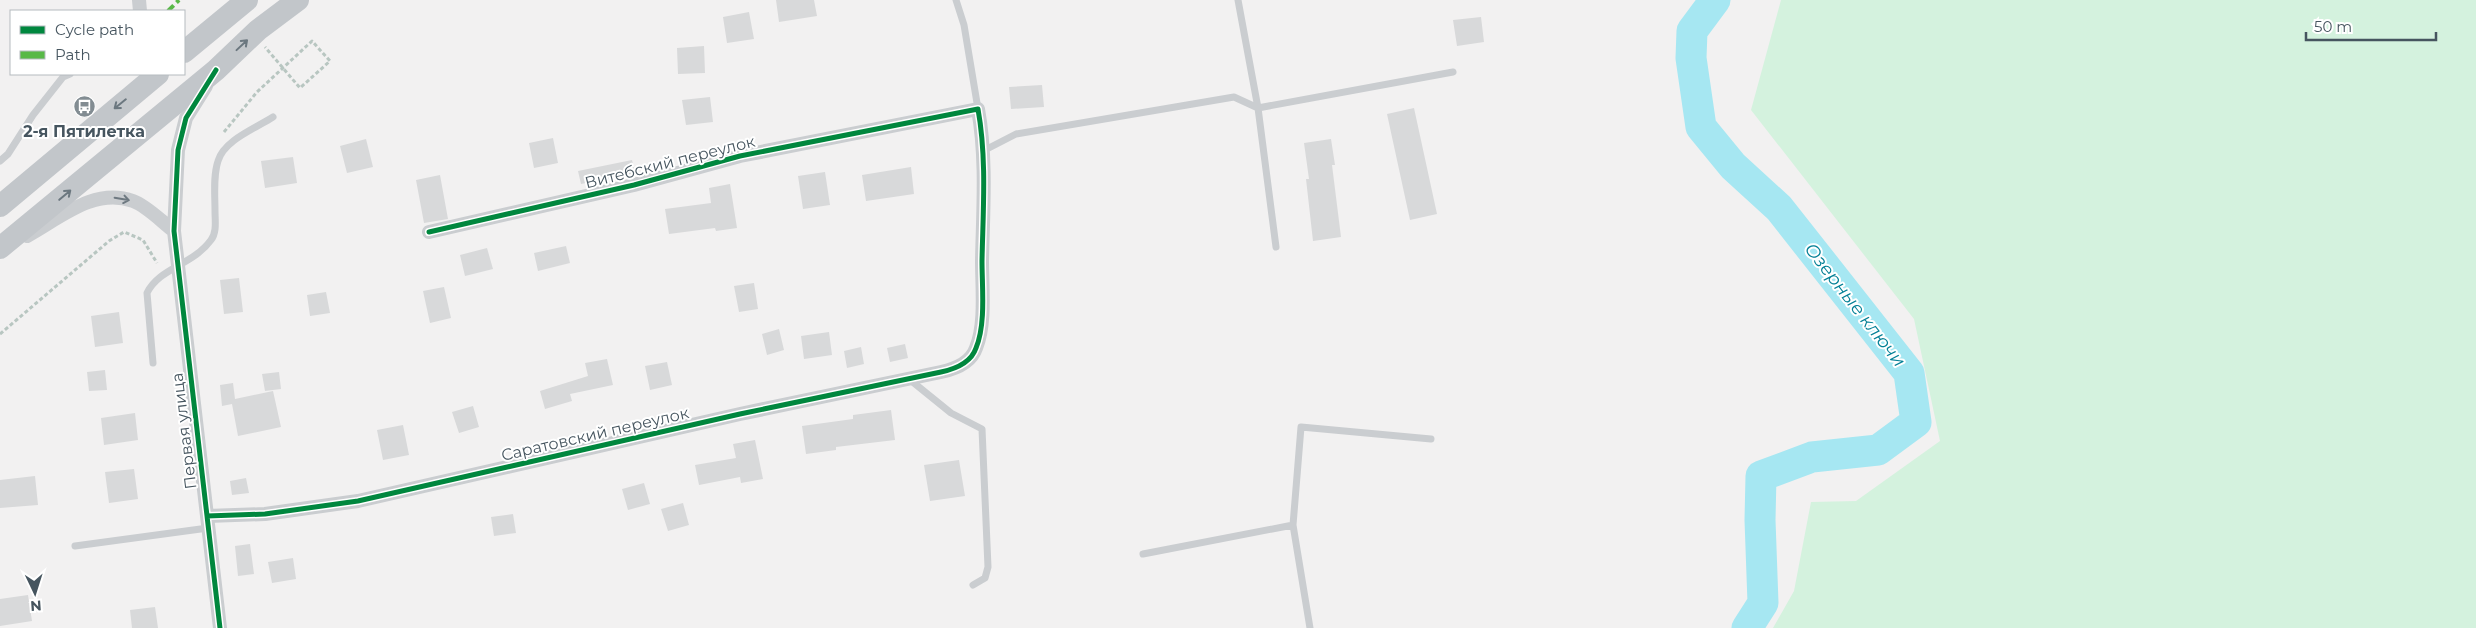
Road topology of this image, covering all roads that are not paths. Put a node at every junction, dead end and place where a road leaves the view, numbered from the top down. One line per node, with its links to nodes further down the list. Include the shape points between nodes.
1 (247, 0): 5 (highway)
2 (298, 0): 6 (highway, one-way to 2, via 258,30)
3 (956, 0): 11 (lane, via 964,25)
4 (1238, 0): 10 (lane)
5 (185, 51)
6 (216, 70): 16 (street, Первая улица, via 186,118 178,150); 19 (highway, one-way to 6)
7 (1453, 72): 10 (lane)
8 (68, 75): 14 (lane, via 33,114)
9 (157, 75): 15 (highway, one-way to 15)
10 (1258, 108): 13 (lane, via 1234,97 1016,134); 18 (lane)
11 (978, 109): 13 (street); 17 (street, Витебский переулок, via 740,156 634,185)
12 (274, 117): 20 (lane, via 228,145 220,155 216,173 214,233 202,251)
13 (983, 151): 22 (street, Саратовский переулок, via 982,311 977,347 968,360 952,369)
14 (0, 162)
15 (0, 206)
16 (174, 231): 19 (street, one-way to 16, via 80,205 105,196 134,201); 20 (street, Первая улица)
17 (429, 232)
18 (1276, 247)
19 (0, 249)
20 (178, 268): 21 (lane, via 157,277 147,293); 24 (street, Первая улица)
21 (154, 363)
22 (908, 378): 24 (street, Саратовский переулок, via 358,501); 28 (lane, via 951,413 982,429 988,567 985,578)
23 (1431, 439): 25 (lane, via 1301,426)
24 (208, 522): 26 (lane); 29 (street, Первая улица)
25 (1293, 526): 27 (lane); 30 (lane)
26 (75, 546)
27 (1143, 554)
28 (973, 585)
29 (220, 628)
30 (1310, 628)

